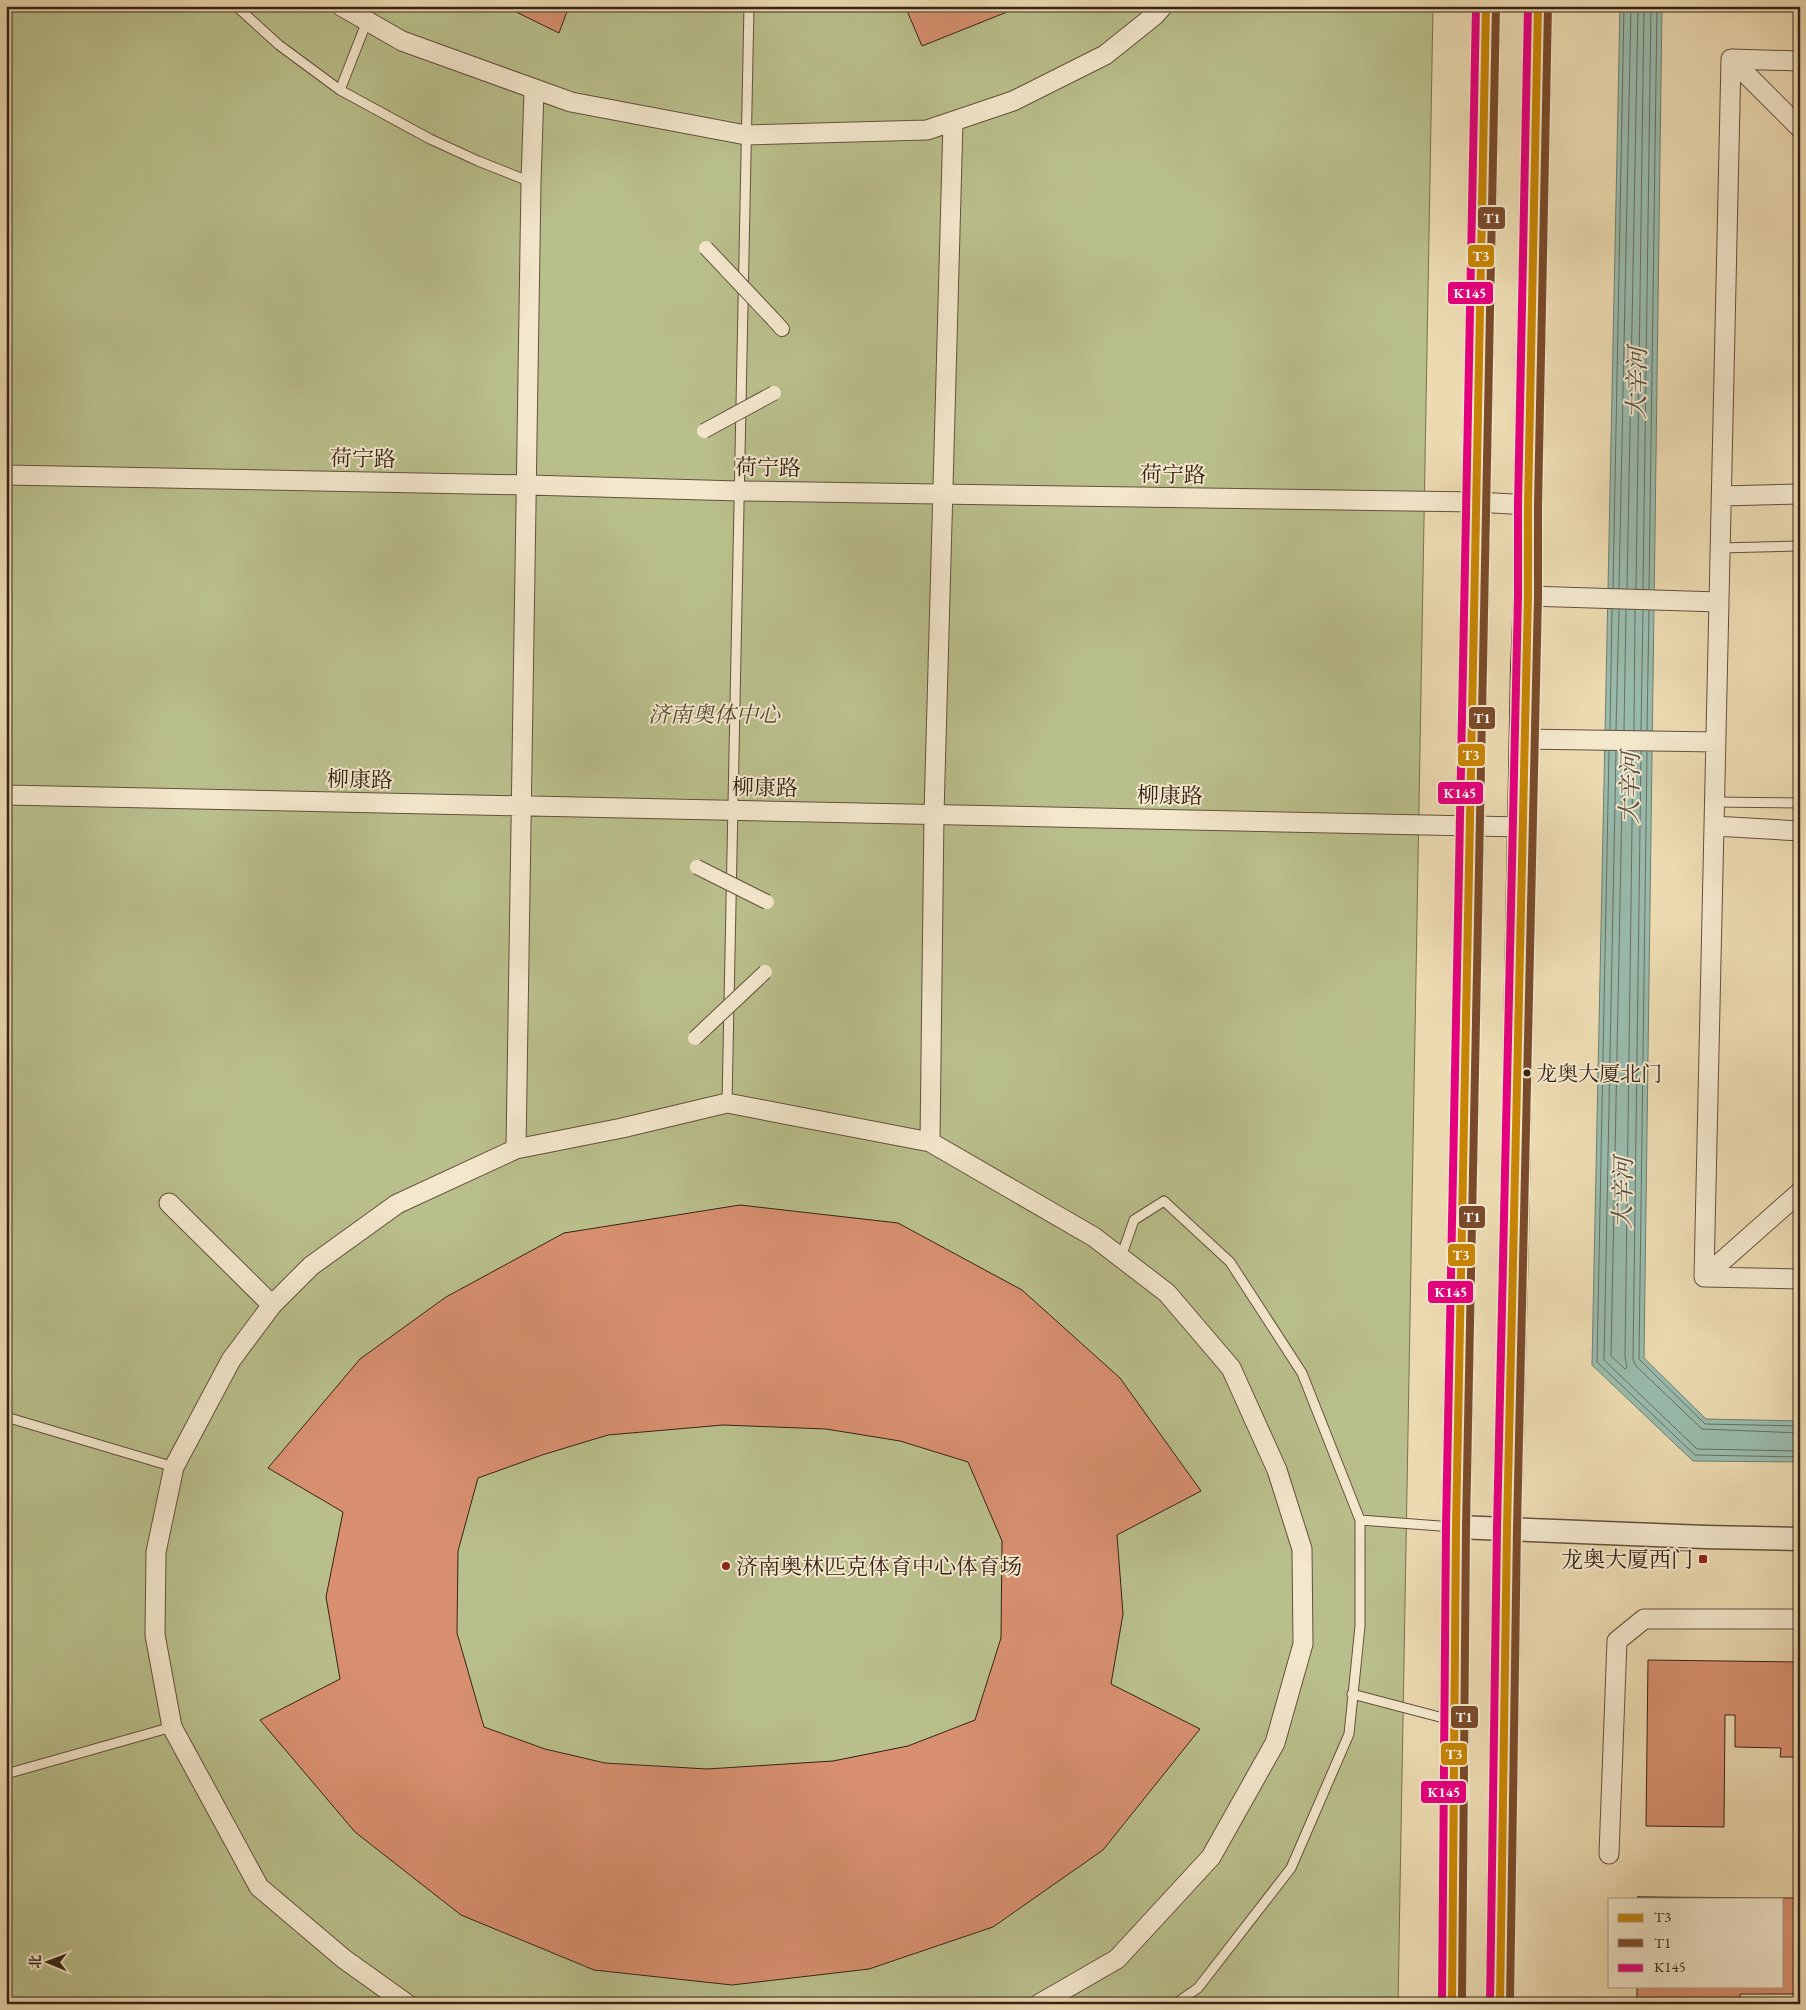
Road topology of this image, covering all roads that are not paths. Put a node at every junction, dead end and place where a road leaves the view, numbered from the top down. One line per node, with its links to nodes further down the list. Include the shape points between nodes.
1 (236, 6): 10 (lane, via 279,45)
2 (342, 6): 7 (street)
3 (748, 6): 14 (lane)
4 (1163, 6): 12 (street, via 1105,55 1013,101)
5 (1486, 6): 26 (main road)
6 (1538, 6): 27 (main road)
7 (368, 21): 10 (lane); 11 (street, via 402,41)
8 (1731, 60): 9 (street); 13 (street); 25 (street)
9 (1800, 61)
10 (340, 90): 15 (lane, via 430,140)
11 (534, 90): 14 (street, via 571,102); 15 (street)
12 (953, 122): 14 (street, via 926,130); 23 (street)
13 (1800, 128)
14 (746, 135): 22 (lane)
15 (531, 182): 21 (street)
16 (706, 248): 17 (street, bridge)
17 (778, 324)
18 (778, 391): 19 (street, bridge)
19 (704, 431)
20 (6, 475): 21 (street, 荷宁路)
21 (528, 485): 22 (street, 荷宁路); 37 (street)
22 (739, 491): 23 (street, 荷宁路); 38 (lane)
23 (943, 494): 26 (street, 荷宁路); 39 (street)
24 (1800, 494): 25 (street)
25 (1722, 496): 29 (street)
26 (1477, 502): 27 (street, 荷宁路); 40 (main road)
27 (1528, 505): 30 (main road)
28 (1800, 546): 29 (lane)
29 (1720, 548): 31 (street)
30 (1528, 596): 31 (street); 32 (main road)
31 (1719, 602): 33 (street)
32 (1524, 739): 33 (street); 42 (main road)
33 (1716, 742): 35 (street)
34 (6, 795): 37 (street, 柳康路)
35 (1715, 802): 36 (lane); 41 (street)
36 (1800, 803)
37 (522, 806): 38 (street, 柳康路); 50 (street)
38 (733, 811): 39 (street, 柳康路); 48 (lane)
39 (934, 814): 40 (street, 柳康路); 49 (street)
40 (1471, 826): 42 (street, 柳康路); 60 (main road)
41 (1714, 826): 43 (street); 54 (street)
42 (1522, 827): 61 (main road)
43 (1800, 831)
44 (697, 867): 45 (street, bridge)
45 (769, 903)
46 (767, 970): 47 (street, bridge)
47 (694, 1038)
48 (727, 1103): 49 (street); 50 (street)
49 (930, 1142): 53 (street, via 1094,1237)
50 (516, 1149): 56 (street, via 397,1204 311,1266)
51 (1800, 1192): 54 (street)
52 (169, 1203): 56 (street)
53 (1121, 1257): 59 (lane, via 1134,1220 1164,1201 1230,1262 1302,1373); 70 (street, via 1167,1293 1231,1368 1277,1470 1302,1549 1304,1644 1275,1744 1211,1857 1117,1959)
54 (1704, 1277): 55 (street)
55 (1800, 1279)
56 (272, 1305): 58 (street, via 231,1360)
57 (6, 1417): 58 (lane)
58 (174, 1467): 66 (street, via 156,1552 154,1635)
59 (1360, 1520): 60 (lane); 64 (lane, via 1360,1626)
60 (1456, 1527): 61 (street); 65 (main road)
61 (1507, 1528): 62 (street); 73 (main road)
62 (1800, 1539)
63 (1800, 1619): 68 (street, via 1644,1619 1617,1641)
64 (1352, 1694): 65 (lane); 71 (lane, via 1349,1734 1291,1868 1198,1988)
65 (1454, 1721): 72 (main road)
66 (172, 1728): 67 (lane); 69 (street, via 260,1887 344,1959)
67 (6, 1774)
68 (1609, 1854)
69 (407, 2004)
70 (1039, 2004)
71 (1176, 2004)
72 (1452, 2004)
73 (1500, 2004)

